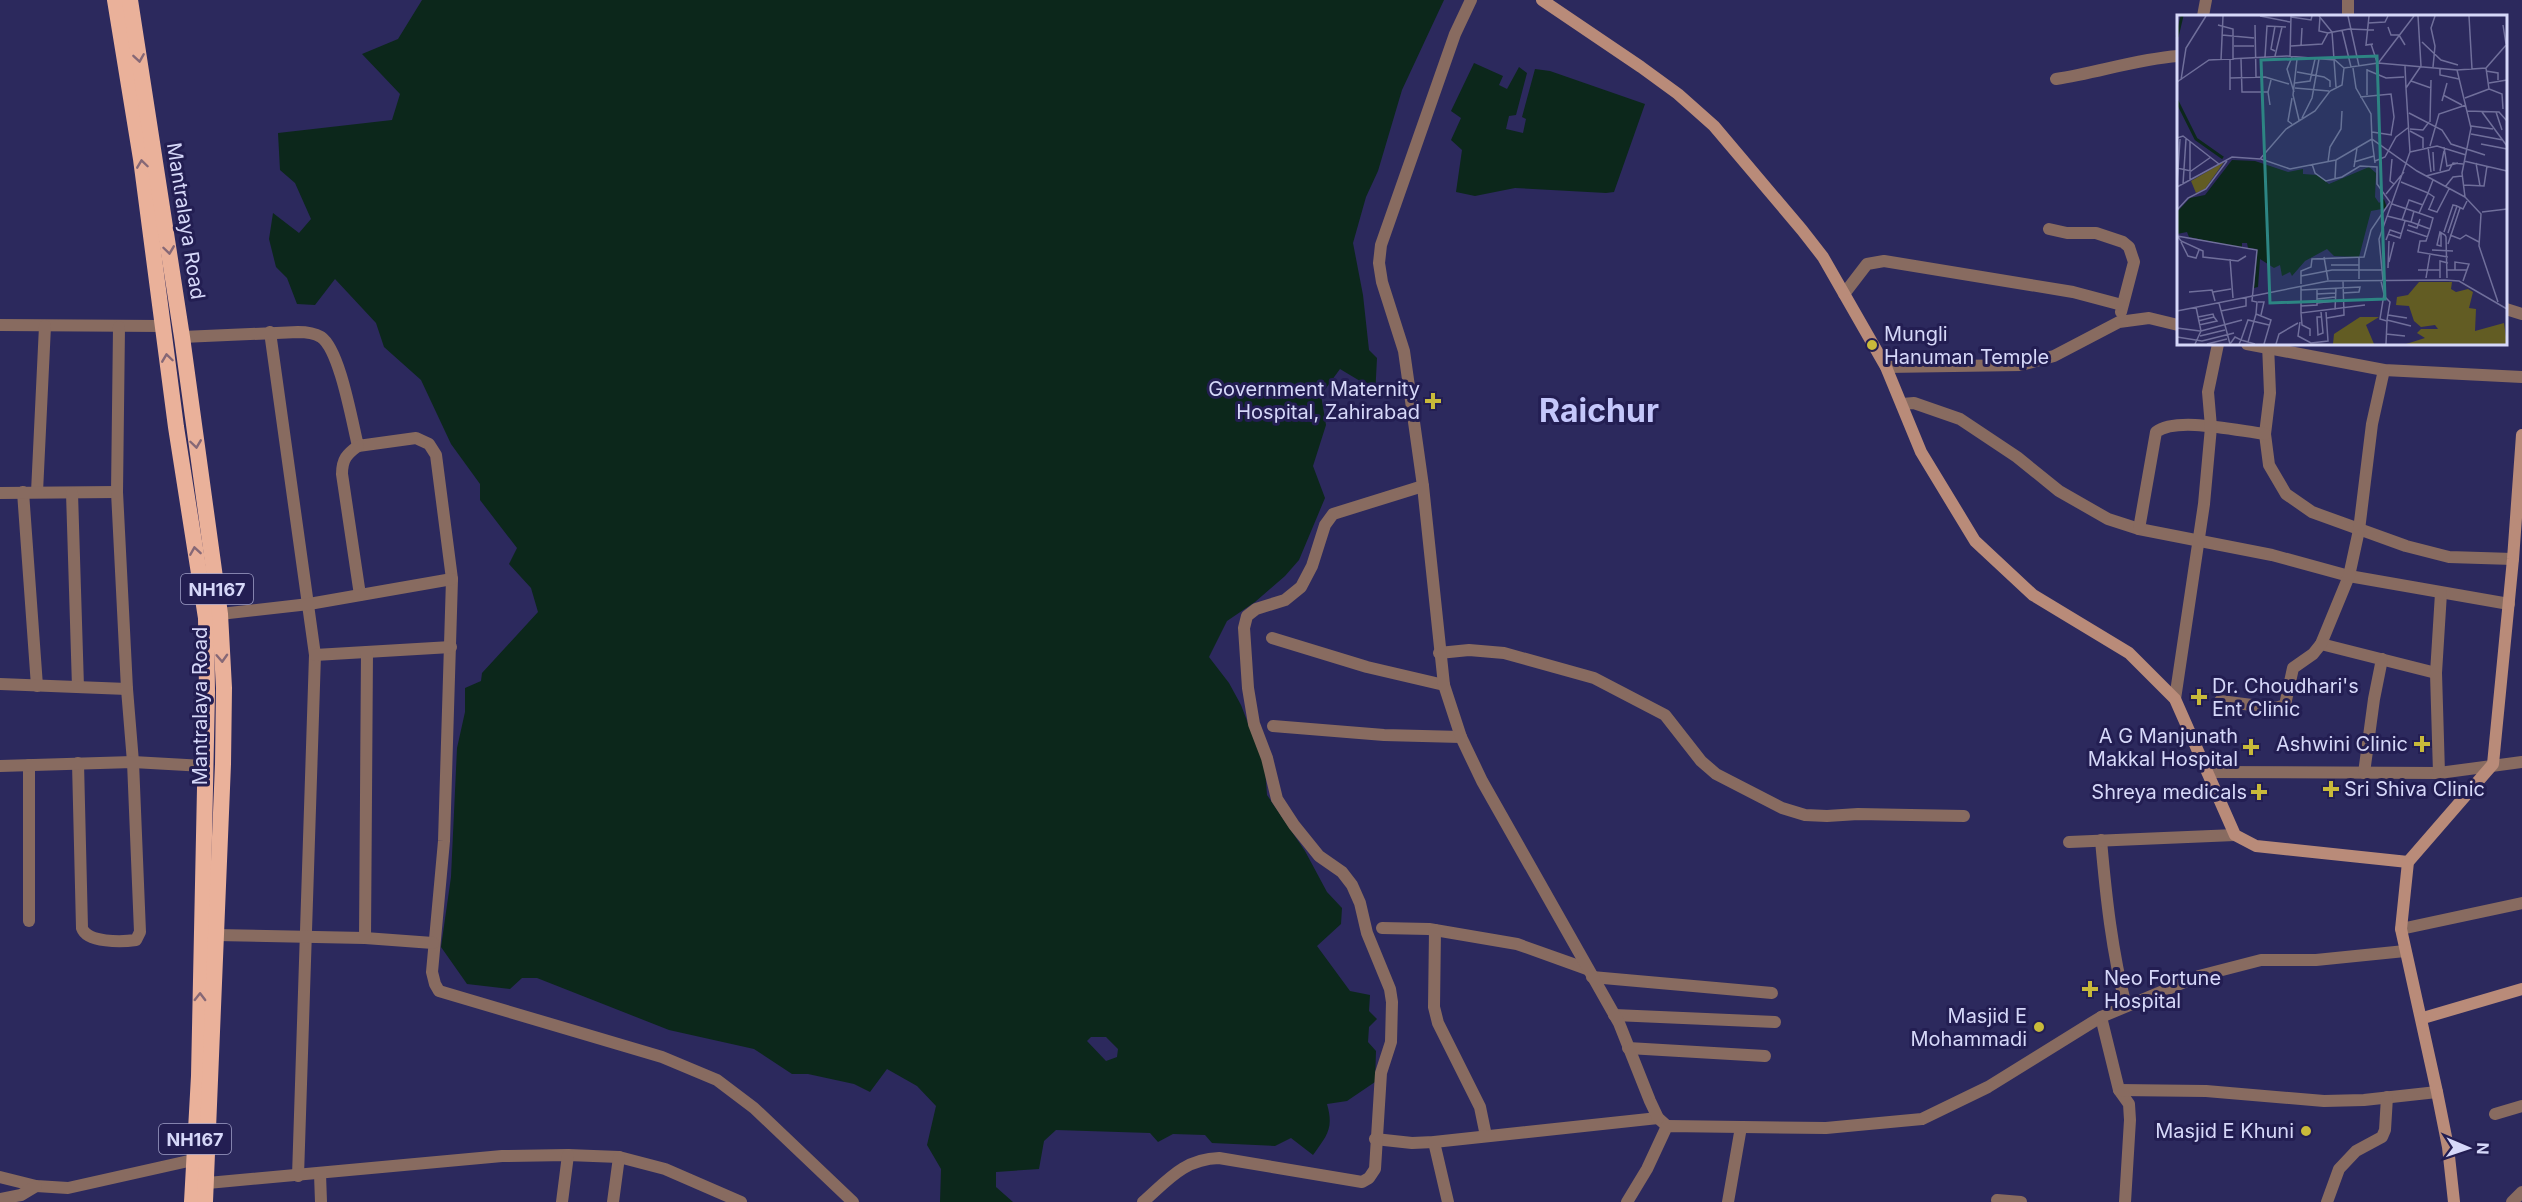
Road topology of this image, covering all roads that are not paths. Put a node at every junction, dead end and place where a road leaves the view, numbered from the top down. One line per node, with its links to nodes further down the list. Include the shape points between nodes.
1 (116, 0): 18 (highway, Mantralaya Road / NH167, one-way to 1)
2 (130, 0): 21 (highway, Mantralaya Road / NH167, one-way to 21)
3 (1471, 0): 32 (street, via 1455,34 1381,245 1379,263 1404,351)
4 (1542, 0): 10 (main road, via 1651,74 1714,126 1809,239)
5 (2206, 0): 6 (street)
6 (2203, 15)
7 (2177, 56): 8 (street)
8 (2056, 79)
9 (2049, 228): 11 (street, via 2067,233 2096,233 2129,247 2134,262)
10 (1844, 294): 11 (street, via 1867,264 1884,261 2073,292); 24 (main road)
11 (2122, 305): 14 (street)
12 (2507, 310): 13 (street)
13 (2522, 314)
14 (2119, 322): 16 (street, via 2149,318); 24 (street, via 2054,356 2021,364)
15 (0, 325): 17 (street)
16 (2177, 325)
17 (45, 326): 19 (street); 34 (street)
18 (163, 326): 19 (street); 72 (highway, Mantralaya Road / NH167, one-way to 18, via 206,618)
19 (119, 327): 35 (street)
20 (270, 332): 21 (street); 31 (street, via 311,333 330,346); 46 (street)
21 (182, 337): 48 (highway, Mantralaya Road / NH167, one-way to 48)
22 (2218, 345): 28 (street, via 2208,392)
23 (2268, 346): 25 (street); 29 (street, via 2270,393)
24 (1886, 367): 27 (main road)
25 (2384, 370): 26 (street); 39 (street, via 2372,424)
26 (2522, 377)
27 (1902, 404): 38 (street, via 1914,403 1960,419 2059,491 2108,519); 62 (main road, via 1921,452 1975,541 2033,595 2129,652)
28 (2211, 427): 29 (street); 38 (street, via 2170,425 2156,432); 40 (street)
29 (2265, 434): 39 (street, via 2269,465 2286,494 2312,512)
30 (2522, 435): 41 (main road)
31 (358, 446): 43 (street, via 416,438 429,444 436,455); 45 (street, via 345,456 342,474)
32 (1423, 486): 53 (street); 109 (street, via 1333,514 1301,587 1285,600 1256,609 1247,616 1244,628 1254,724 1278,799 1319,856 1342,872 1352,885 1390,989 1391,1042 1381,1073)
33 (23, 492): 34 (street); 36 (street); 59 (street)
34 (37, 492): 37 (street)
35 (117, 492): 37 (street); 61 (street)
36 (0, 493)
37 (72, 493): 60 (street)
38 (2139, 529): 40 (street)
39 (2359, 530): 41 (street, via 2449,557); 42 (street)
40 (2199, 540): 42 (street); 62 (street)
41 (2513, 559): 47 (main road)
42 (2349, 576): 44 (street); 50 (street)
43 (452, 579): 45 (street); 51 (street)
44 (2441, 593): 47 (street); 56 (street)
45 (360, 595): 46 (street)
46 (309, 604): 48 (street); 54 (street)
47 (2509, 604): 69 (main road)
48 (220, 614): 86 (highway, Mantralaya Road / NH167, one-way to 86, via 224,688)
49 (1272, 638): 58 (street)
50 (2321, 644): 55 (street); 63 (street, via 2293,668 2285,705 2276,708)
51 (451, 647): 52 (street); 89 (street, via 444,841)
52 (367, 652): 54 (street); 88 (street)
53 (1439, 652): 58 (street); 76 (street, via 1504,653 1594,678 1665,715 1716,774 1782,808 1827,816)
54 (315, 654): 87 (street)
55 (2382, 659): 56 (street); 74 (street)
56 (2436, 673): 75 (street)
57 (0, 684): 59 (street)
58 (1444, 685): 65 (street)
59 (37, 686): 60 (street)
60 (78, 687): 61 (street)
61 (127, 689): 66 (street)
62 (2175, 699): 73 (main road)
63 (2220, 701)
64 (1273, 726): 65 (street)
65 (1461, 737): 91 (street)
66 (133, 762): 68 (street); 68 (street, via 140,932 136,940 130,941 92,938 82,928); 72 (street)
67 (2522, 762): 69 (street)
68 (78, 764): 70 (street)
69 (2493, 764): 75 (street); 80 (main road)
70 (29, 765): 71 (street); 82 (street)
71 (0, 766)
72 (204, 766): 113 (highway, Mantralaya Road / NH167, one-way to 72, via 199,1076)
73 (2209, 772): 74 (street); 77 (main road)
74 (2364, 773): 75 (street)
75 (2439, 773)
76 (1964, 816)
77 (2235, 835): 78 (street); 80 (main road, via 2256,846)
78 (2101, 840): 79 (street); 94 (street, via 2108,919 2116,970)
79 (2069, 842)
80 (2408, 862): 84 (main road)
81 (2522, 903): 84 (street)
82 (29, 921)
83 (1382, 928): 85 (street)
84 (2401, 929): 90 (main road)
85 (1435, 930): 91 (street, via 1517,944); 108 (street, via 1434,1007 1438,1023 1480,1107)
86 (216, 935): 87 (street); 117 (highway, Mantralaya Road / NH167)
87 (306, 937): 88 (street); 115 (street)
88 (365, 938): 89 (street)
89 (433, 943): 128 (street, via 432,972 440,991 662,1058 717,1080 754,1108)
90 (2405, 951): 94 (street, via 2316,960 2261,960 2199,976); 97 (main road)
91 (1589, 973): 93 (street); 95 (street)
92 (2522, 989): 97 (main road)
93 (1772, 993)
94 (2127, 1006): 96 (street)
95 (1614, 1015): 98 (street); 99 (street)
96 (2101, 1017): 101 (street); 107 (street, via 1988,1087 1922,1119 1826,1128)
97 (2422, 1018): 102 (main road)
98 (1775, 1022)
99 (1628, 1048): 100 (street); 106 (street)
100 (1765, 1056)
101 (2119, 1090): 103 (street, via 2206,1091 2324,1101); 134 (street, via 2129,1104 2130,1120)
102 (2437, 1092): 103 (street); 136 (main road)
103 (2386, 1097): 135 (street, via 2382,1137 2356,1152 2339,1169)
104 (2522, 1106): 105 (street)
105 (2495, 1114)
106 (1663, 1122): 107 (street); 108 (street); 131 (street, via 1647,1169)
107 (1742, 1127): 132 (street)
108 (1486, 1136): 110 (street)
109 (1375, 1139): 110 (street); 129 (street, via 1375,1169 1362,1182 1219,1158 1203,1159 1183,1168)
110 (1434, 1142): 130 (street)
111 (567, 1155): 112 (street); 114 (street, via 502,1156); 125 (street)
112 (620, 1157): 126 (street); 127 (street, via 665,1168)
113 (193, 1160): 117 (highway, NH167); 118 (street, via 68,1188)
114 (320, 1174): 115 (street); 124 (street)
115 (298, 1176): 117 (street)
116 (0, 1177): 118 (street)
117 (199, 1184): 122 (highway, NH167); 123 (highway, Mantralaya Road / NH167)
118 (36, 1186): 120 (street, via 21,1195)
119 (2522, 1192): 137 (street)
120 (0, 1199)
121 (1997, 1200): 133 (street)
122 (192, 1202)
123 (205, 1202)
124 (321, 1202)
125 (562, 1202)
126 (613, 1202)
127 (741, 1202)
128 (853, 1202)
129 (1143, 1202)
130 (1448, 1202)
131 (1627, 1202)
132 (1728, 1202)
133 (2021, 1202)
134 (2125, 1202)
135 (2327, 1202)
136 (2456, 1202)
137 (2512, 1202)

